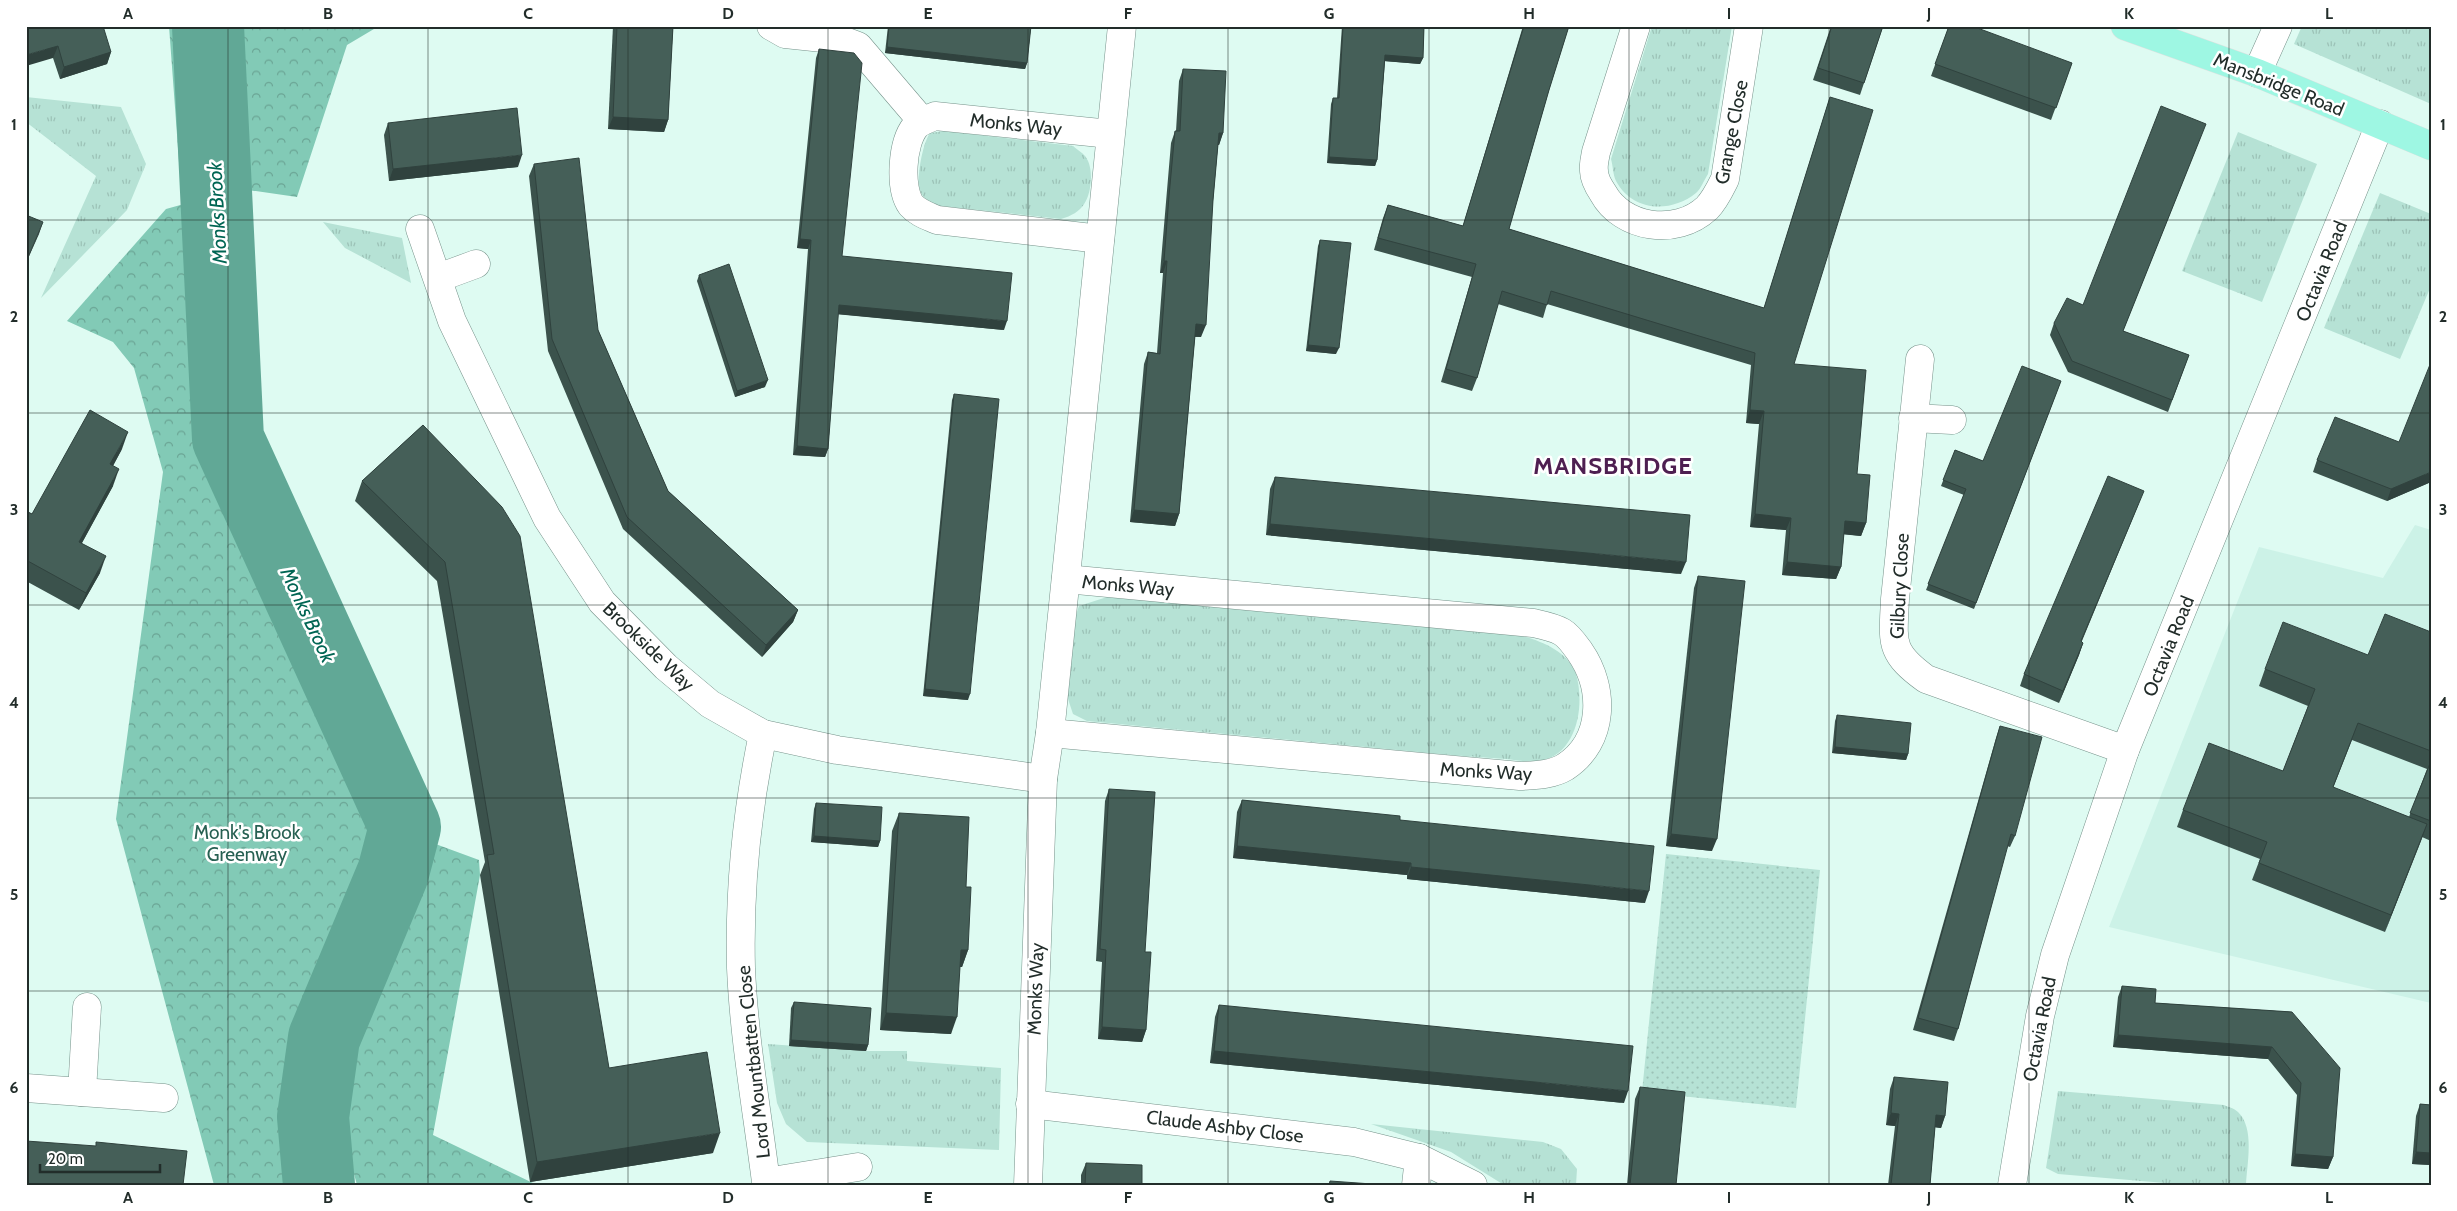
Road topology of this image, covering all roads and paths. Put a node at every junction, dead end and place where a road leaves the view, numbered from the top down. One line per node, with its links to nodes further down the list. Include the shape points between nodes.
1 (771, 26): 8 (street, via 785,34 842,40 858,46)
2 (1122, 26): 10 (street, Monks Way)
3 (1636, 26): 4 (street, Grange Close, via 1596,152 1594,172 1609,204 1627,218 1645,224 1664,225 1696,216 1720,191 1725,179)
4 (1749, 26)
5 (2126, 26): 7 (main road, Mansbridge Road)
6 (2278, 26): 7 (street)
7 (2257, 73): 9 (main road, Mansbridge Road)
8 (922, 120): 10 (street, Monks Way, via 935,116 959,117); 13 (street, via 914,127 908,141 903,165 904,190 918,212 937,220)
9 (2380, 124): 11 (main road, Mansbridge Road); 22 (street, Octavia Road)
10 (1110, 134): 13 (street, Monks Way)
11 (2431, 146)
12 (420, 229): 15 (street, Brookside Way)
13 (1100, 239): 19 (street, Monks Way)
14 (476, 264): 15 (street)
15 (438, 278): 21 (street, Brookside Way, via 452,321 547,518 602,602 666,667 710,704)
16 (1920, 359): 17 (street, Gilbury Close)
17 (1913, 418): 18 (street); 22 (street, Gilbury Close, via 1893,633 1904,663 1926,679)
18 (1952, 420)
19 (1066, 579): 20 (street, Monks Way); 20 (street, Monks Way, via 1546,626 1563,632 1586,661 1594,676 1598,708 1590,740 1579,756 1563,768 1545,774 1520,776)
20 (1050, 733): 23 (street, Monks Way)
21 (763, 734): 23 (street, Brookside Way, via 837,750); 31 (street, Lord Mountbatten Close, via 752,795 743,896 741,967)
22 (2126, 750): 35 (street, Octavia Road, via 2055,954 2040,1016)
23 (1043, 779): 28 (street, Monks Way)
24 (87, 1007): 26 (street)
25 (26, 1088): 26 (street)
26 (82, 1092): 27 (street)
27 (164, 1098)
28 (1030, 1104): 29 (street, Claude Ashby Close, via 1354,1142); 32 (street, Monks Way)
29 (1419, 1158): 33 (street); 34 (street, Claude Ashby Close)
30 (858, 1167): 31 (street, Lord Mountbatten Close)
31 (759, 1184)
32 (1028, 1185)
33 (1416, 1185)
34 (1473, 1185)
35 (2012, 1185)

